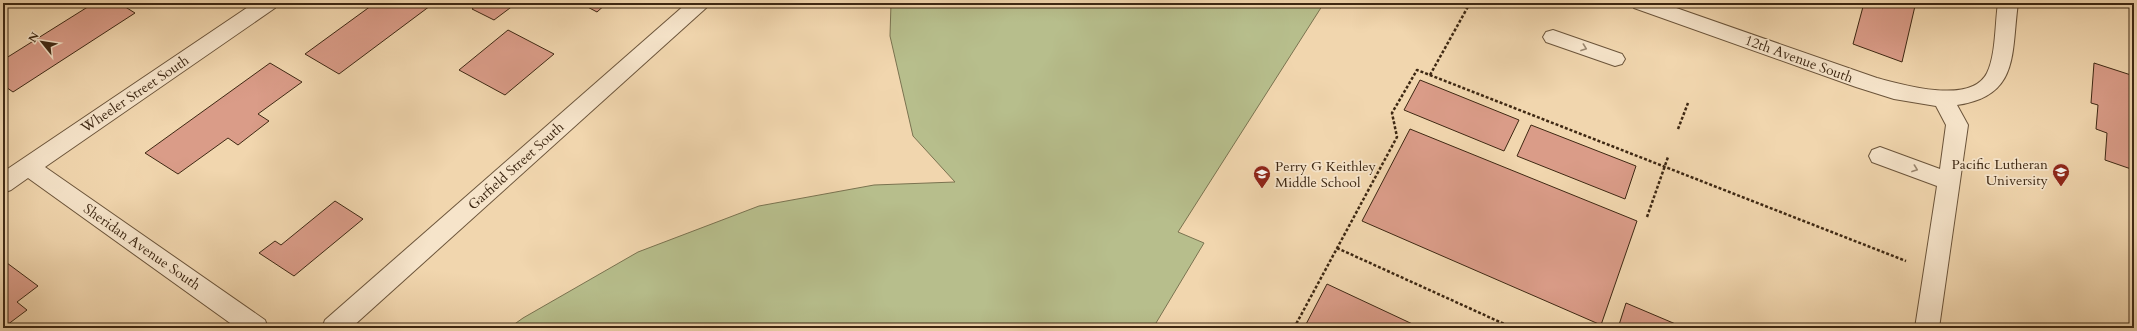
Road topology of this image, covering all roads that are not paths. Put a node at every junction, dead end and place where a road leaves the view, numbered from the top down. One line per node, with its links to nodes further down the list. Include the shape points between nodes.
1 (268, 3): 9 (street, Wheeler Street South)
2 (700, 3): 13 (street, Garfield Street South)
3 (1641, 3): 7 (street, 12th Avenue South, via 1863,82 1898,92)
4 (2008, 3): 7 (street, via 1996,77 1988,87)
5 (1553, 37): 6 (street, one-way to 6)
6 (1615, 59)
7 (1952, 98): 10 (street, via 1957,125)
8 (1880, 156): 10 (street, one-way to 10)
9 (29, 167): 11 (street, Wheeler Street South); 12 (street, Sheridan Avenue South)
10 (1949, 181): 14 (street)
11 (3, 184)
12 (256, 328)
13 (334, 328)
14 (1927, 328)

